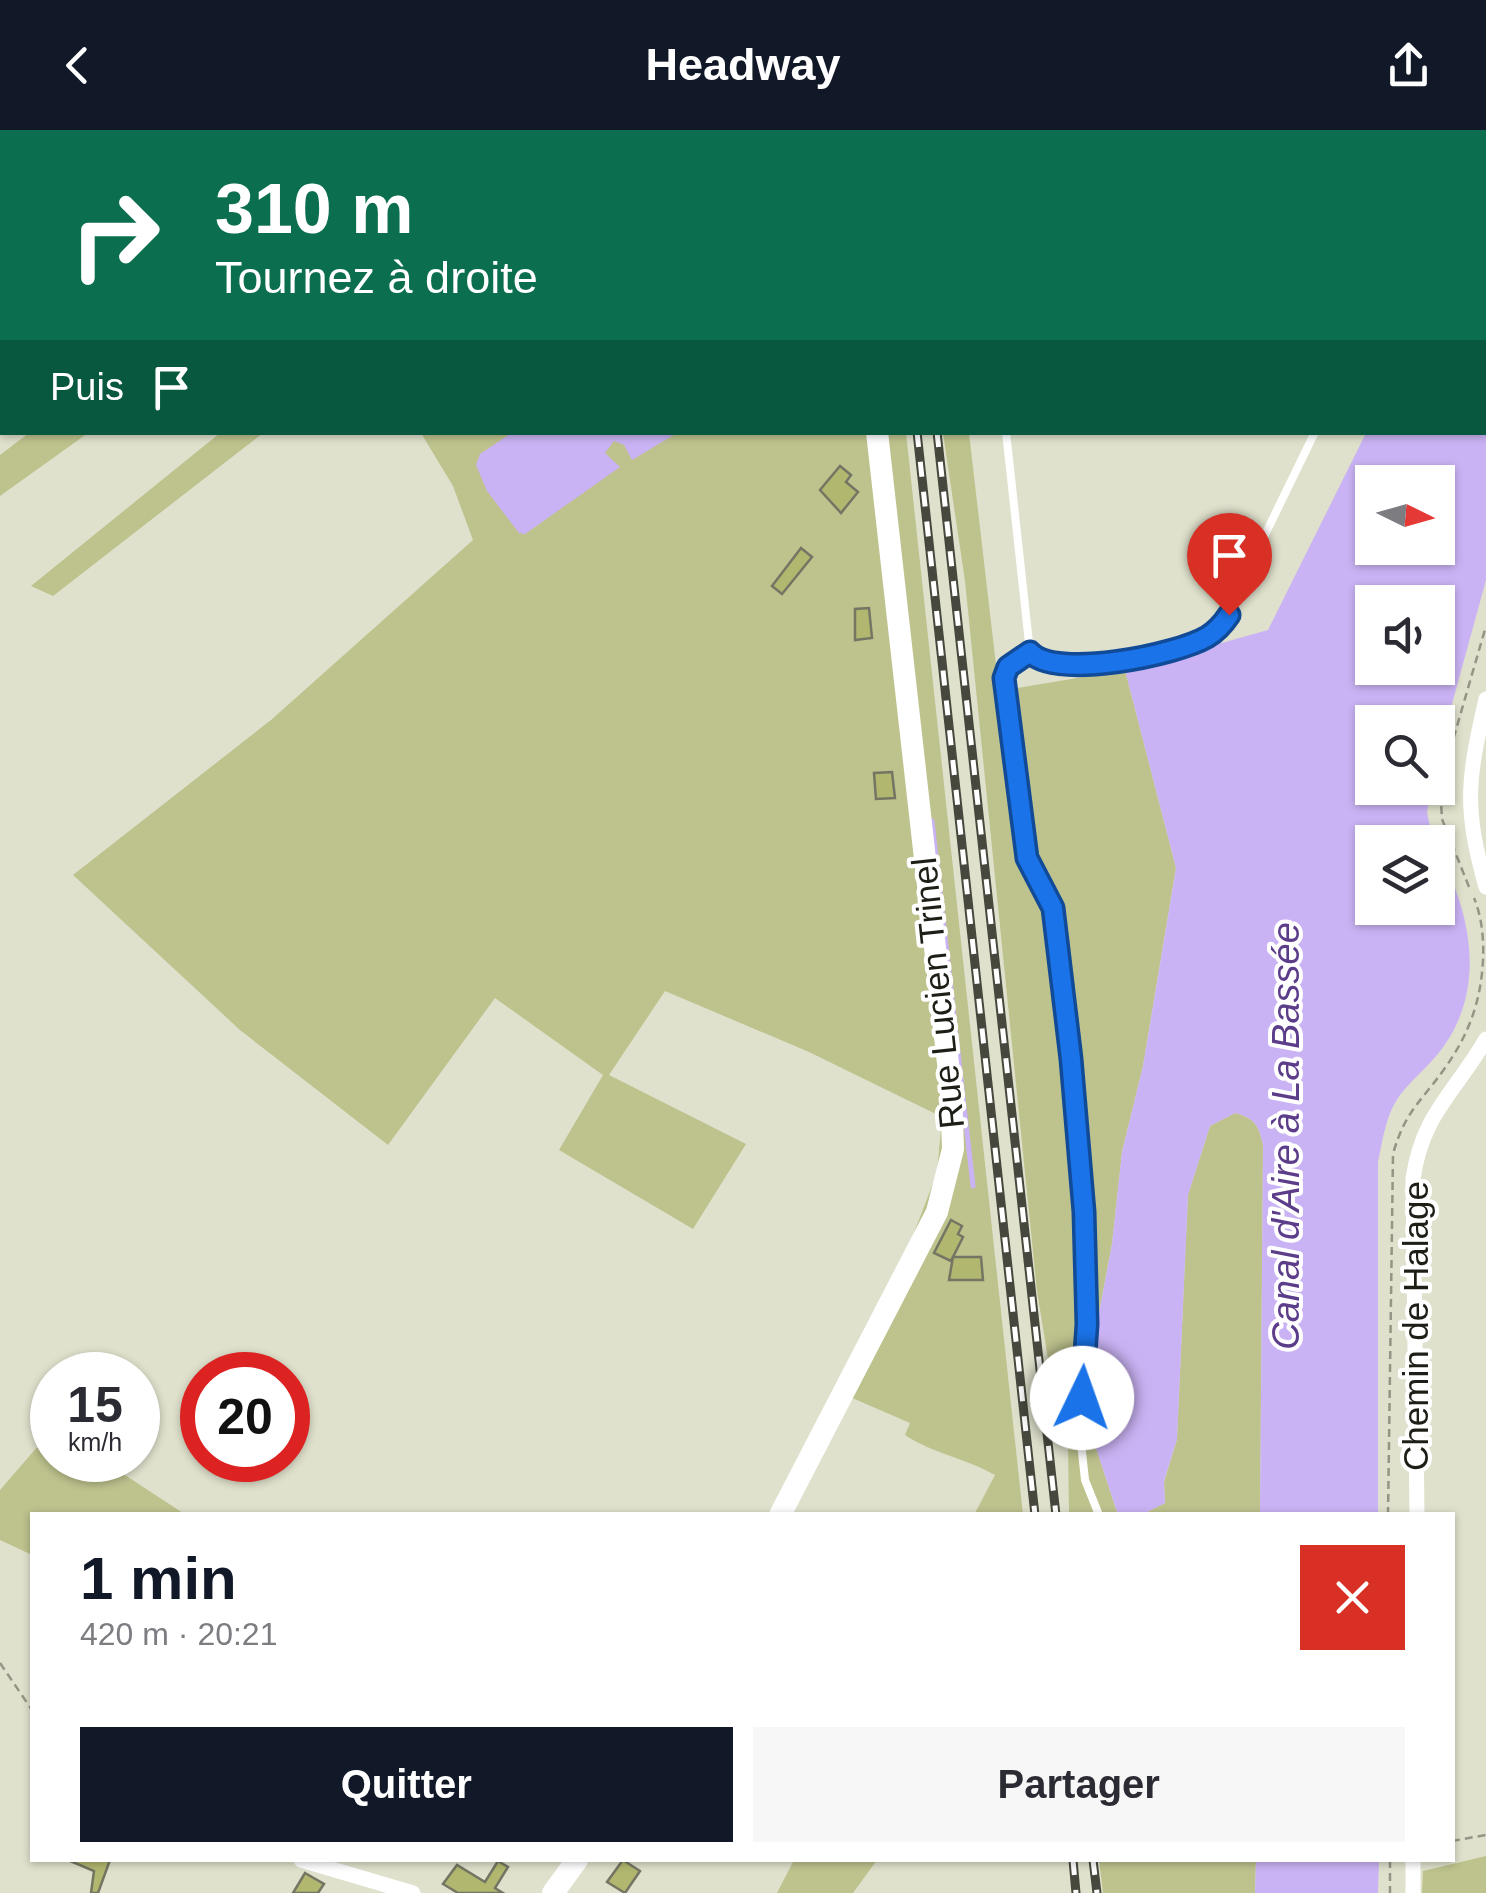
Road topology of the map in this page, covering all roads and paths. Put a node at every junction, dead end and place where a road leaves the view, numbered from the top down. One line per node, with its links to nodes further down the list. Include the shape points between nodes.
1 (877, 435): 9 (street, Rue Lucien Trinel, via 954,1150 930,1228)
2 (1006, 435): 5 (lane)
3 (1314, 435): 5 (lane, via 1220,628 1190,645 1116,661 1055,666)
4 (1486, 626): 11 (path, via 1440,785 1442,819 1480,910 1481,994 1444,1071 1402,1122 1393,1154)
5 (1030, 652): 10 (lane, via 1008,667 1003,688 1027,858 1053,908 1071,1059 1086,1287 1080,1434 1085,1480)
6 (1486, 699): 7 (street, via 1468,782)
7 (1486, 887)
8 (1486, 1039): 12 (street, Chemin de Halage, via 1432,1114 1416,1161)
9 (782, 1512)
10 (1099, 1512)
11 (1388, 1512)
12 (1417, 1512)
13 (0, 1663): 14 (path)
14 (30, 1707)
15 (1486, 1835): 16 (path)
16 (1455, 1841)
17 (308, 1862): 21 (street)
18 (575, 1862): 22 (street)
19 (1390, 1862): 23 (path)
20 (1413, 1862): 24 (street)
21 (413, 1893)
22 (553, 1893)
23 (1390, 1893)
24 (1413, 1893)

